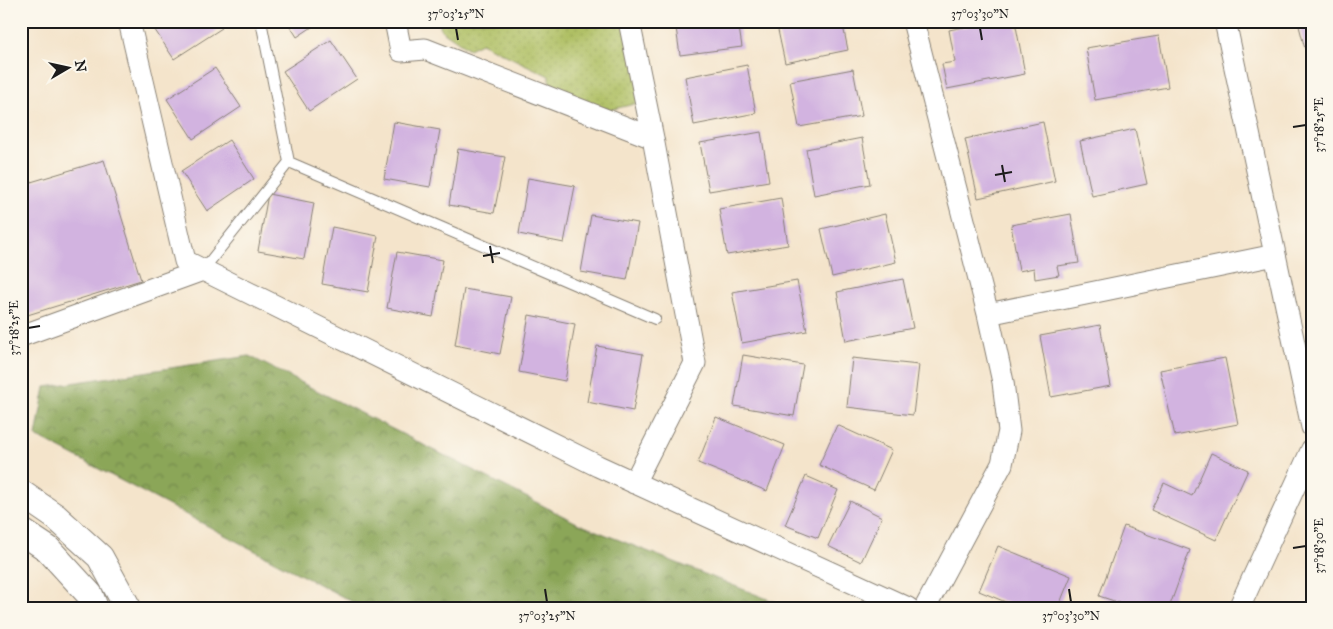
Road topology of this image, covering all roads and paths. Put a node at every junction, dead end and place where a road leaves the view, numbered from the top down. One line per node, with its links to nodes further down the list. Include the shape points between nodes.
1 (129, 21): 10 (street, via 185,261)
2 (260, 21): 8 (lane)
3 (396, 21): 7 (street, via 401,51 425,49)
4 (629, 21): 7 (street)
5 (914, 21): 11 (street)
6 (1225, 21): 9 (street)
7 (653, 138): 16 (street, via 695,363)
8 (289, 162): 10 (lane); 12 (lane)
9 (1275, 255): 11 (street); 14 (street)
10 (203, 270): 13 (street); 16 (street)
11 (988, 314): 22 (street, via 1003,382 1009,431 1002,464)
12 (655, 319)
13 (21, 336)
14 (1312, 426)
15 (1312, 450): 23 (street)
16 (634, 482): 21 (street)
17 (21, 493): 20 (street, via 56,517 100,558)
18 (21, 531): 19 (street, via 48,549 90,595)
19 (95, 608)
20 (128, 608)
21 (908, 608)
22 (925, 608)
23 (1239, 608)

